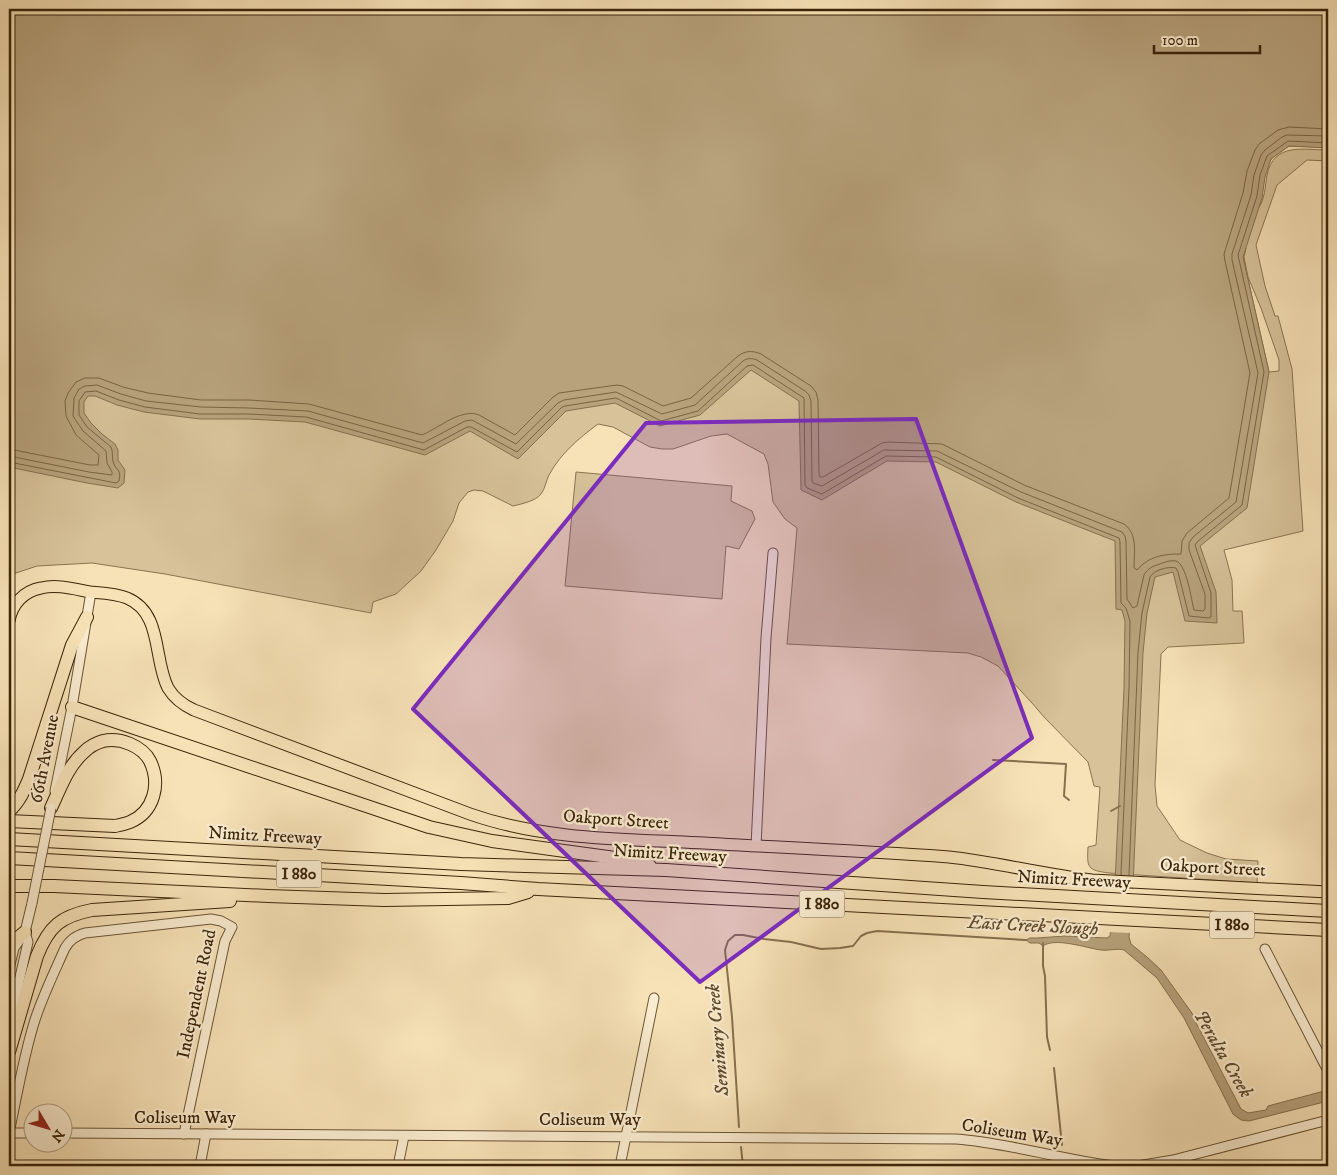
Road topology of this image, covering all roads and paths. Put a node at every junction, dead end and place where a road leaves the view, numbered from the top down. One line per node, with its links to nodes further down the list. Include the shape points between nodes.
1 (773, 553): 10 (street)
2 (91, 592): 3 (street, 66th Avenue); 4 (main road, Oakport Street, via 46,586 34,589 15,605); 10 (main road, Oakport Street, via 127,598 144,610 150,620 168,688 184,705 194,710 504,825 582,836)
3 (87, 617): 5 (street, 66th Avenue); 7 (highway, via 72,645 23,794)
4 (9, 621)
5 (72, 707): 6 (street, 66th Avenue); 12 (highway, via 429,827 492,841 630,860)
6 (52, 808): 8 (highway, via 67,773 93,745 113,740 126,742 149,759 155,775 151,802 143,814 129,823 115,826); 19 (street, 66th Avenue, bridge)
7 (9, 811)
8 (9, 821)
9 (9, 839): 12 (highway, Nimitz Freeway / I 880, via 461,864)
10 (756, 846): 15 (main road, Oakport Street, via 949,857 1065,877)
11 (9, 858): 14 (highway, Nimitz Freeway / I 880, via 451,882)
12 (666, 870): 17 (highway, Nimitz Freeway / I 880, via 964,891)
13 (9, 886): 16 (highway)
14 (538, 890): 16 (highway, via 508,898 384,900); 18 (highway, Nimitz Freeway / I 880)
15 (1328, 892)
16 (268, 896): 26 (highway, via 92,910 60,921 42,943)
17 (1328, 911)
18 (1328, 930)
19 (25, 932): 20 (highway); 22 (street, 66th Avenue, via 14,948); 23 (street, 66th Avenue, via 28,942)
20 (9, 945)
21 (1265, 949): 27 (street)
22 (9, 970)
23 (13, 989): 25 (street, 66th Avenue)
24 (654, 998): 35 (street)
25 (9, 1037)
26 (9, 1052)
27 (1328, 1071)
28 (1328, 1120): 40 (street)
29 (9, 1133): 30 (street); 32 (street, Independent Road, via 34,1021 70,941 85,933 211,919 232,927 225,941)
30 (22, 1133)
31 (72, 1133): 32 (street, Coliseum Way)
32 (184, 1134): 33 (street, Coliseum Way)
33 (206, 1134): 34 (street, Coliseum Way); 36 (street)
34 (404, 1136): 35 (street, Coliseum Way); 37 (street)
35 (626, 1137): 38 (street); 39 (street, Coliseum Way, via 956,1139)
36 (200, 1166)
37 (398, 1166)
38 (620, 1166)
39 (1115, 1166)
40 (1138, 1166)

